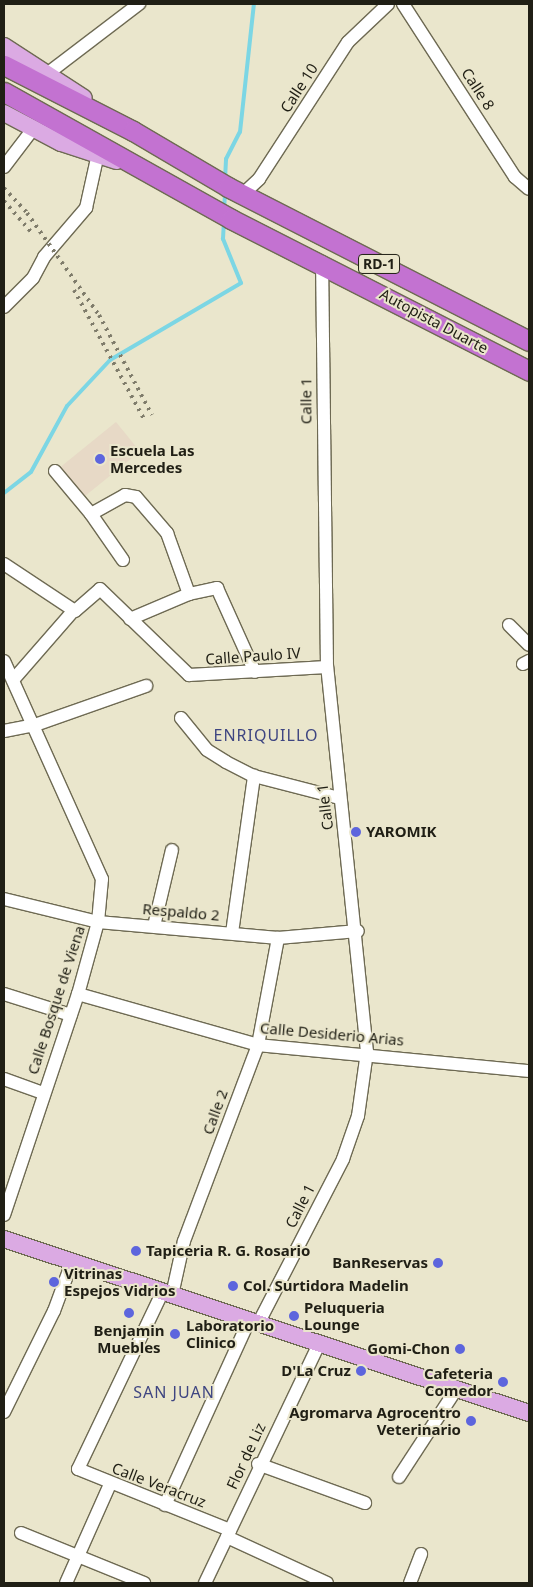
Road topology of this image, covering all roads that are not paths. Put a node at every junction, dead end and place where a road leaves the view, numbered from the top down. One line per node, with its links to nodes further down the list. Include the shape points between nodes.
1 (139, 4): 6 (street)
2 (388, 4): 15 (street, Calle 10, via 348,42 259,179)
3 (403, 4): 14 (street, Calle 8, via 515,177)
4 (4, 46): 6 (main road)
5 (4, 65): 10 (highway, RD-1)
6 (47, 74): 10 (main road)
7 (4, 92): 13 (highway, RD-1)
8 (4, 113): 9 (main road)
9 (33, 129): 11 (main road); 12 (street)
10 (133, 131): 15 (highway, RD-1)
11 (98, 154): 13 (main road); 17 (street, via 86,208 44,256 33,278)
12 (4, 167)
13 (151, 174): 16 (highway, Autopista Duarte / RD-1, via 231,219)
14 (529, 189)
15 (236, 191): 18 (highway, Autopista Duarte / RD-1)
16 (322, 262): 19 (highway, Autopista Duarte / RD-1); 30 (street, Calle 1)
17 (4, 307)
18 (529, 342)
19 (529, 371)
20 (55, 470): 21 (street)
21 (91, 514): 22 (street); 24 (street, via 125,496 136,497 168,533)
22 (123, 560)
23 (4, 564): 25 (street)
24 (189, 594): 26 (street); 31 (street, via 217,588 223,594)
25 (74, 610): 26 (street, Calle Paulo IV, via 98,588); 32 (street)
26 (130, 619): 31 (street, Calle Paulo IV, via 189,675)
27 (509, 625): 28 (street)
28 (529, 644)
29 (4, 661): 32 (street, Calle Bosque de Viena)
30 (327, 667): 31 (street, Calle Paulo IV); 38 (street, Calle 1)
31 (255, 672)
32 (13, 680): 35 (street, Calle Bosque de Viena)
33 (146, 686): 35 (street)
34 (181, 718): 37 (street, via 207,750)
35 (35, 726): 36 (street); 41 (street, Calle Bosque de Viena, via 102,879)
36 (4, 731)
37 (254, 776): 38 (street); 44 (street)
38 (340, 798): 43 (street, Calle 1)
39 (172, 850): 42 (street)
40 (4, 899): 41 (street, Respaldo 2)
41 (98, 922): 42 (street, Respaldo 2); 47 (street, Calle Bosque de Viena)
42 (154, 926): 44 (street, Respaldo 2)
43 (358, 931): 45 (street, Respaldo 2); 50 (street, Calle 1)
44 (232, 933): 45 (street, Respaldo 2)
45 (278, 938): 49 (street, Calle 2)
46 (4, 994): 48 (street)
47 (78, 994): 48 (street, Calle Bosque de Viena); 49 (street, Calle Desiderio Arias)
48 (71, 1015): 53 (street, Calle Bosque de Viena)
49 (258, 1045): 50 (street, Calle Desiderio Arias); 57 (street, Calle 2)
50 (368, 1052): 51 (street, Calle Desiderio Arias); 58 (street, Calle 1, via 358,1116 343,1159)
51 (529, 1071)
52 (4, 1079): 53 (street)
53 (43, 1093): 54 (street, Calle Bosque de Viena)
54 (4, 1215)
55 (4, 1239): 56 (main road)
56 (72, 1262): 57 (main road); 61 (street, via 54,1311)
57 (167, 1294): 58 (main road); 64 (street, Calle 2)
58 (254, 1323): 59 (main road); 68 (street, Calle 1)
59 (319, 1344): 60 (main road); 63 (street, Flor de Liz)
60 (455, 1391): 62 (main road); 65 (street)
61 (4, 1412)
62 (529, 1413)
63 (258, 1464): 67 (street); 70 (street, Flor de Liz)
64 (78, 1469): 66 (street, Calle Veracruz)
65 (399, 1478)
66 (110, 1484): 68 (street, Calle Veracruz); 71 (street)
67 (365, 1503)
68 (165, 1505): 70 (street, Calle Veracruz)
69 (21, 1533): 71 (street)
70 (228, 1533): 75 (street, Flor de Liz); 76 (street, Calle Veracruz)
71 (79, 1554): 73 (street); 74 (street)
72 (421, 1554): 77 (street)
73 (66, 1583)
74 (144, 1583)
75 (205, 1583)
76 (327, 1583)
77 (410, 1583)

